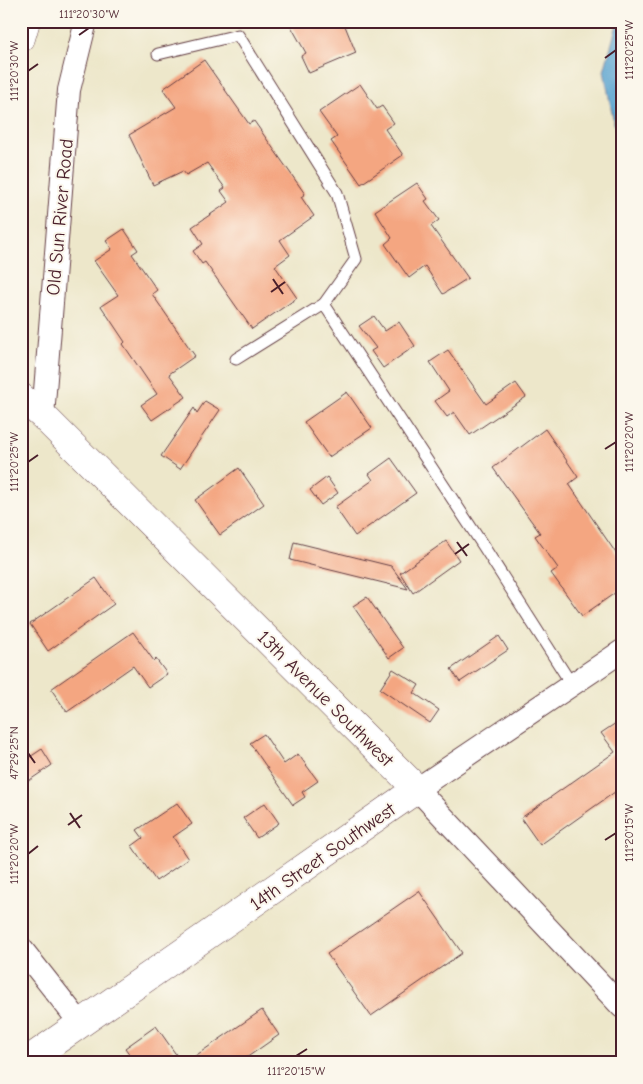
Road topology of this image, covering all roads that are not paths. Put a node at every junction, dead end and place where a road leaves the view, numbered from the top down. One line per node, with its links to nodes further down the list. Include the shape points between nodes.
1 (26, 21): 3 (street)
2 (86, 21): 8 (street, Old Sun River Road, via 69,90)
3 (21, 38)
4 (158, 54): 5 (lane, via 238,34 337,193 356,259)
5 (324, 304): 6 (lane); 10 (lane)
6 (236, 359)
7 (21, 398): 8 (street, 13th Avenue Southwest)
8 (43, 416): 11 (street, 13th Avenue Southwest)
9 (622, 651): 10 (street, 14th Street Southwest)
10 (572, 685): 11 (street, 14th Street Southwest)
11 (417, 789): 13 (street, 13th Avenue Southwest); 14 (street, 14th Street Southwest)
12 (21, 948): 14 (street)
13 (622, 1008)
14 (81, 1024): 15 (street, 14th Street Southwest)
15 (24, 1063)

